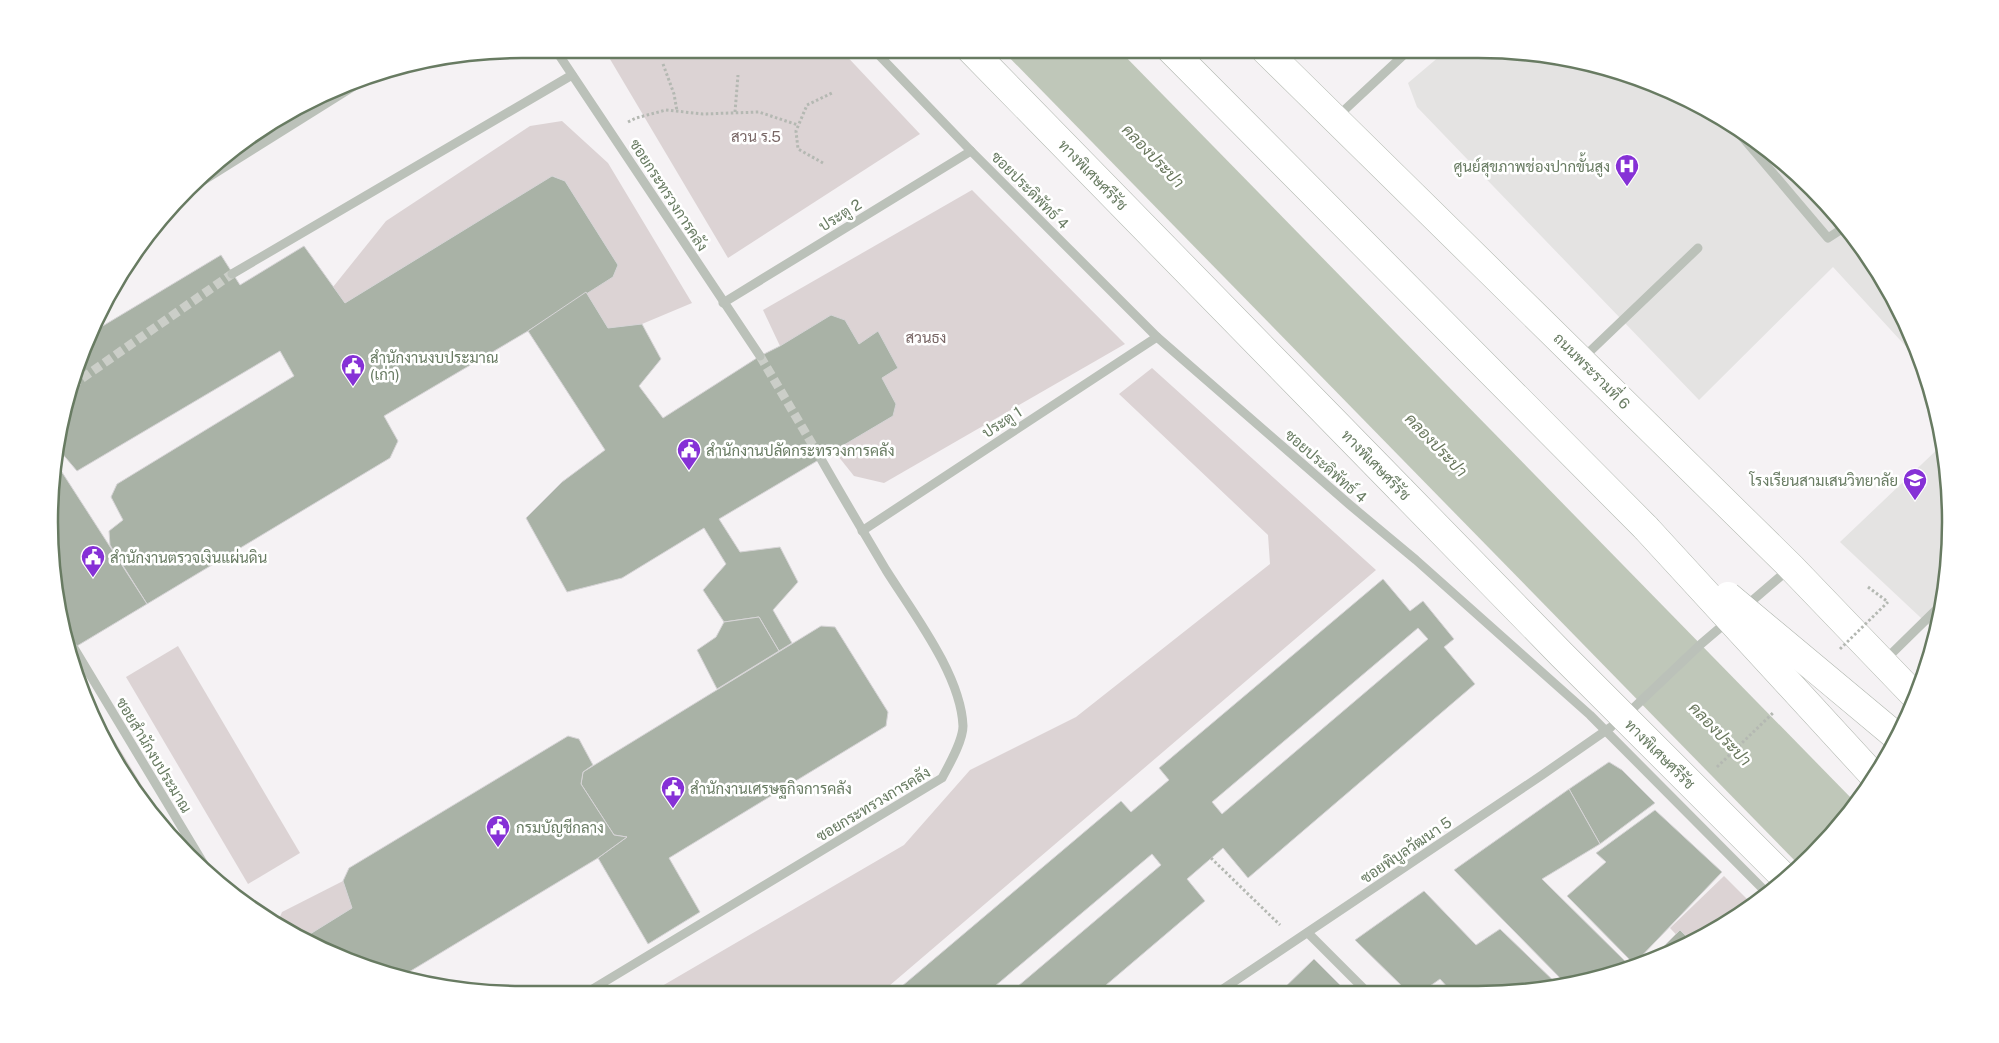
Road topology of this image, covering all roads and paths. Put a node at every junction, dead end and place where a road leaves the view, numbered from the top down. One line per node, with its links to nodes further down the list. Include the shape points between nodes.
1 (561, 58): 8 (street, ซอยกระทรวงการคลัง)
2 (882, 58): 18 (street, ซอยประดิพัทธ์ 4)
3 (979, 58): 43 (main road, ทางพิเศษศรีรัช, bridge, via 1562,655)
4 (1179, 58): 29 (main road)
5 (1274, 58): 14 (main road, ถนนพระรามที่ 6)
6 (1400, 58): 14 (street)
7 (663, 64): 12 (path)
8 (572, 75): 16 (street, ซอยกระทรวงการคลัง); 23 (street)
9 (738, 75): 13 (path)
10 (834, 92): 15 (path, via 807,105)
11 (341, 94): 20 (street)
12 (677, 111): 13 (path, via 703,114); 16 (path, via 666,110 636,118)
13 (735, 112): 15 (path, via 759,112)
14 (1336, 118): 27 (main road, ถนนพระรามที่ 6)
15 (798, 125): 19 (path, via 798,149)
16 (610, 131): 24 (street, ซอยกระทรวงการคลัง)
17 (1750, 146): 21 (street, via 1828,238)
18 (972, 151): 24 (street, ประตู 2); 25 (street, ซอยประดิพัทธ์ 4)
19 (823, 163)
20 (218, 172)
21 (1839, 231)
22 (1698, 248): 27 (street)
23 (232, 274)
24 (723, 303): 26 (street, ซอยกระทรวงการคลัง)
25 (1157, 337): 30 (street, ประตู 1); 38 (street, ซอยประดิพัทธ์ 4, via 1416,560)
26 (760, 356)
27 (1580, 360): 31 (main road, ถนนพระรามที่ 6)
28 (821, 459): 30 (street, ซอยกระทรวงการคลัง)
29 (1646, 528): 39 (main road, bridge); 40 (main road, bridge)
30 (862, 531): 47 (street, ซอยกระทรวงการคลัง, via 940,657 957,694 963,727 942,778)
31 (1791, 567): 36 (main road, ถนนพระรามที่ 6); 38 (street, ซอยพิบูลวัฒนา 5, via 1701,644 1620,721)
32 (1868, 587): 33 (path)
33 (1888, 602)
34 (1933, 613): 36 (street)
35 (76, 651): 41 (street, ซอยสำนักงบประมาณ)
36 (1883, 662): 37 (main road, ถนนพระรามที่ 6)
37 (1909, 690)
38 (1606, 730): 44 (street, ซอยประดิพัทธ์ 4); 46 (street, ซอยพิบูลวัฒนา 5)
39 (1891, 732)
40 (1869, 770)
41 (200, 856)
42 (1211, 858): 45 (path)
43 (1780, 873)
44 (1762, 888)
45 (1286, 931)
46 (1308, 933): 48 (street, ซอยพิบูลวัฒนา 5); 49 (street)
47 (599, 985)
48 (1229, 985)
49 (1360, 985)

